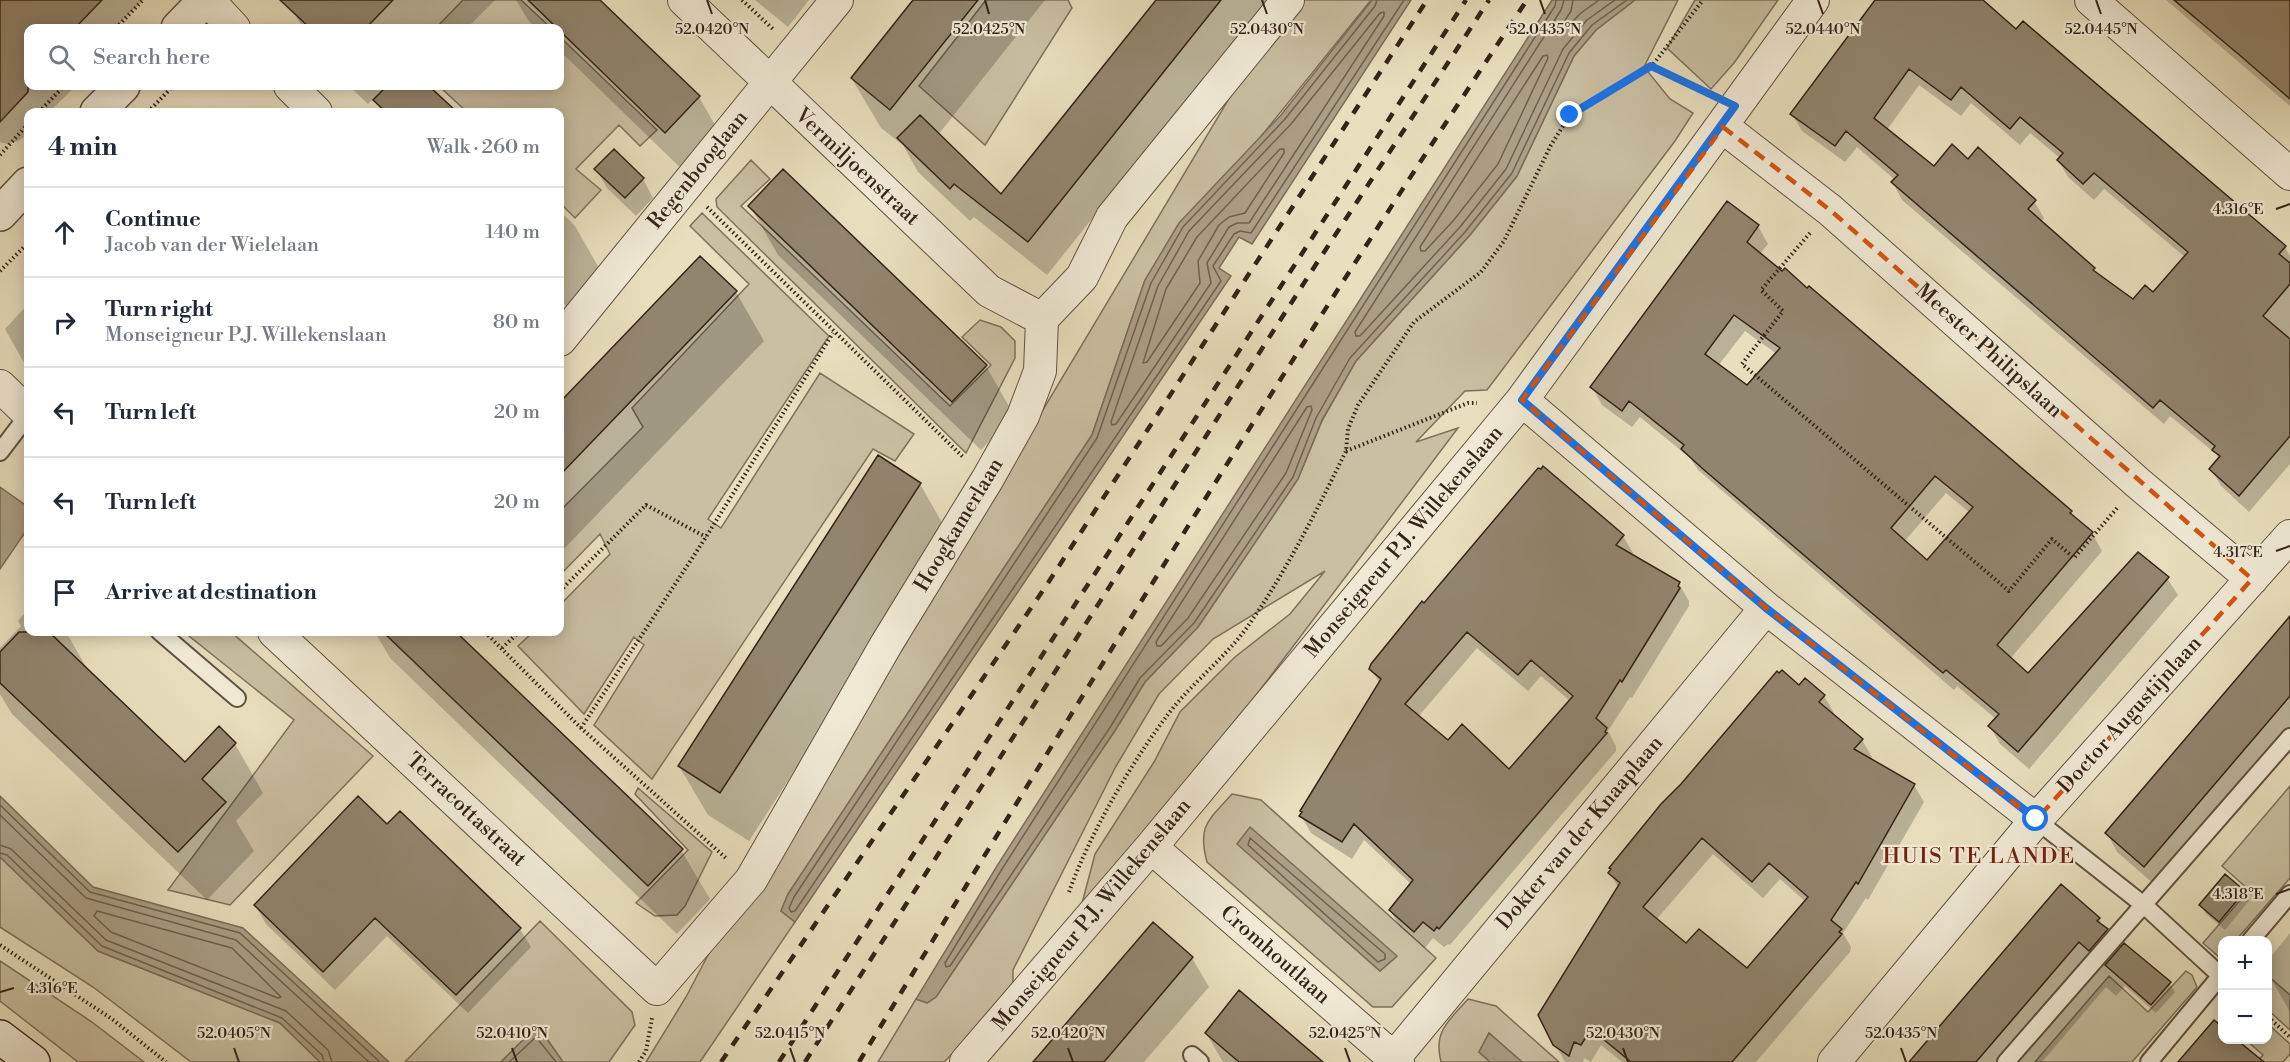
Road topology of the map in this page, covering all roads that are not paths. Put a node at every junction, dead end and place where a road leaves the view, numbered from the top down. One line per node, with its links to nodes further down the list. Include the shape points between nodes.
1 (206, 0): 7 (street); 8 (street)
2 (684, 0): 9 (street, Vermiljoenstraat)
3 (837, 0): 9 (street, Regenbooglaan)
4 (1288, 0): 18 (street, via 1112,217 1082,277)
5 (1813, 0): 14 (street, Monseigneur P.J. Willekenslaan)
6 (2091, 0): 15 (street)
7 (182, 24)
8 (230, 24)
9 (769, 82): 18 (street, Vermiljoenstraat, via 989,291); 19 (street, Regenbooglaan)
10 (119, 90): 12 (street)
11 (294, 90): 13 (street)
12 (101, 108)
13 (312, 108)
14 (1729, 117): 21 (street, Monseigneur P.J. Willekenslaan); 26 (street, Meester Philipslaan, via 2138,483)
15 (2290, 174)
16 (24, 188): 17 (street)
17 (1, 211)
18 (1042, 319): 39 (street, Hoogkamerlaan, via 1040,371 1023,416 987,480 887,643 751,880)
19 (564, 335)
20 (0, 387): 22 (street)
21 (1522, 400): 27 (street); 33 (street, Monseigneur P.J. Willekenslaan)
22 (24, 410)
23 (24, 419): 24 (lane)
24 (0, 452)
25 (2290, 536): 26 (street, Doctor Augustijnlaan)
26 (2252, 579): 32 (street, Doctor Augustijnlaan)
27 (1766, 608): 32 (street); 41 (street, Dokter van der Knaaplaan)
28 (165, 636): 30 (lane)
29 (284, 636): 39 (street, Terracottastraat)
30 (237, 698)
31 (2290, 737): 35 (lane)
32 (2036, 819): 35 (lane); 44 (street, Doctor Augustijnlaan)
33 (1151, 847): 41 (street, Cromhoutlaan); 43 (street, Monseigneur P.J. Willekenslaan)
34 (2290, 894): 36 (lane)
35 (2145, 906): 37 (lane); 45 (lane)
36 (2254, 936)
37 (2218, 971)
38 (2218, 980): 46 (lane)
39 (657, 989)
40 (0, 1037): 42 (street)
41 (1396, 1060)
42 (33, 1062)
43 (966, 1062)
44 (1834, 1062)
45 (2006, 1062)
46 (2149, 1062)

